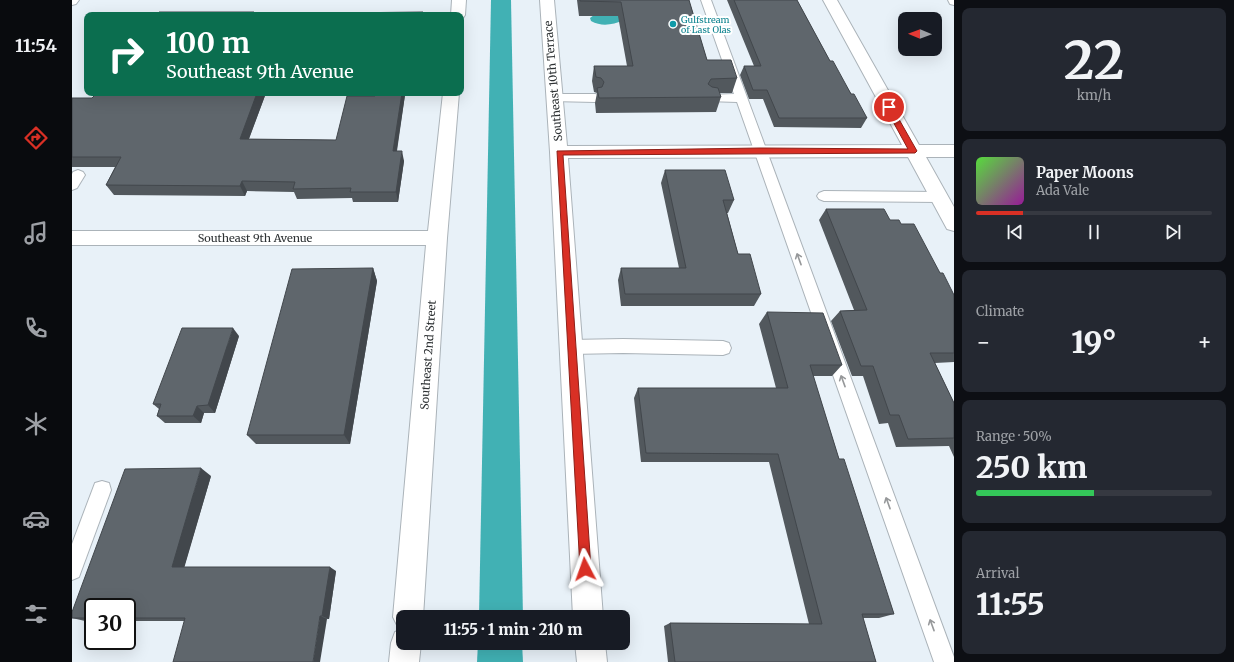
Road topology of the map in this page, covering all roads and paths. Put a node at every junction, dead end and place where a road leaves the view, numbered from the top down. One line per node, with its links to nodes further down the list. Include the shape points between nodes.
1 (459, 0): 5 (street)
2 (547, 0): 7 (street, Southeast 10th Terrace)
3 (706, 0): 10 (lane)
4 (830, 0): 12 (street)
5 (458, 12)
6 (451, 96): 19 (street, Southeast 2nd Street)
7 (555, 98): 8 (lane); 14 (street, Southeast 10th Terrace)
8 (595, 98)
9 (711, 98): 10 (lane)
10 (742, 98): 11 (lane)
11 (760, 150): 12 (street); 14 (street); 30 (lane, one-way to 11)
12 (913, 151): 13 (street); 16 (street)
13 (954, 151)
14 (559, 152): 20 (street, Southeast 10th Terrace)
15 (824, 196): 16 (lane)
16 (939, 197): 17 (street)
17 (954, 224)
18 (72, 238): 19 (street, Southeast 9th Avenue)
19 (437, 238): 24 (street, Southeast 2nd Street)
20 (570, 347): 21 (lane); 25 (street, Southeast 10th Terrace)
21 (723, 348)
22 (102, 490): 23 (lane)
23 (72, 570)
24 (409, 610)
25 (588, 610)
26 (405, 650): 28 (street)
27 (591, 650): 29 (street)
28 (404, 662)
29 (592, 662)
30 (945, 662)

